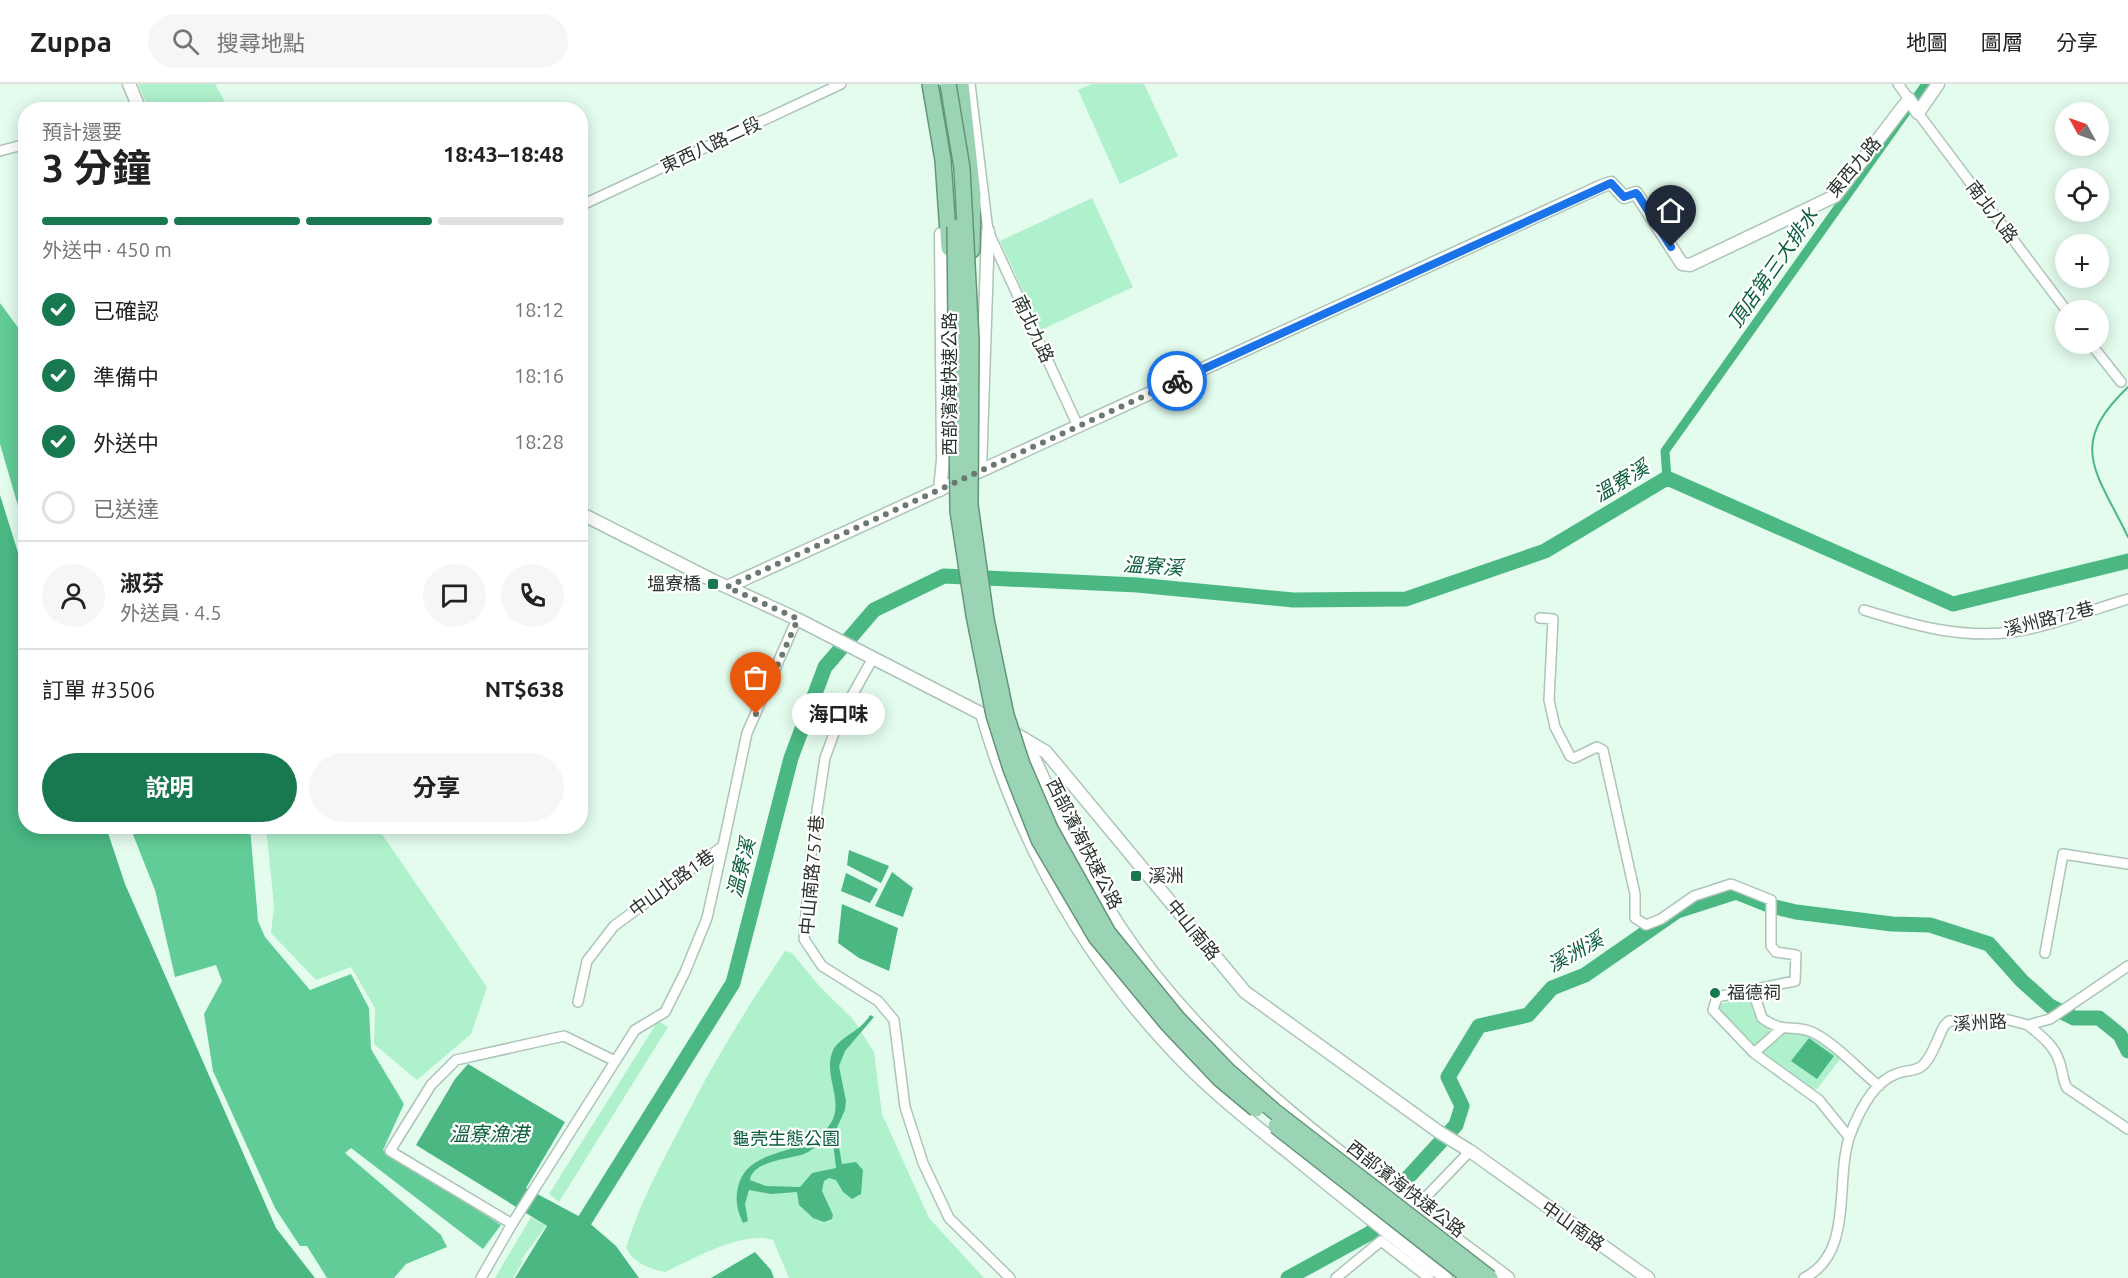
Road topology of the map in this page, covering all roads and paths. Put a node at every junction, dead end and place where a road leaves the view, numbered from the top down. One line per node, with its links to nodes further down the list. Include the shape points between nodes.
1 (129, 84): 11 (street)
2 (841, 84): 15 (street, 東西八路二段)
3 (928, 84): 18 (highway, via 943,160); 24 (street, via 942,258)
4 (939, 84): 18 (highway, 西部濱海快速公路, bridge, via 954,189)
5 (948, 84): 19 (highway, 西部濱海快速公路, bridge, via 962,168)
6 (961, 84): 19 (highway, via 973,195)
7 (970, 84): 16 (street, 南北九路)
8 (1898, 84): 10 (street)
9 (1938, 84): 12 (street)
10 (1909, 99): 12 (street); 22 (street, 東西九路, via 1835,196 1690,265 1682,264 1638,195 1624,197 1611,183)
11 (137, 102)
12 (1918, 113): 17 (street, 南北八路)
13 (18, 146): 14 (street)
14 (0, 151)
15 (588, 202)
16 (988, 231): 22 (street, 南北九路); 23 (street)
17 (2058, 300)
18 (956, 332): 55 (highway, 西部濱海快速公路, bridge, via 958,511 972,604 994,715 1039,840 1096,937 1167,1023 1220,1079)
19 (971, 340): 56 (highway, 西部濱海快速公路, bridge, via 970,505 986,619 1006,715 1050,829 1108,933 1177,1018 1228,1071)
20 (2099, 354): 21 (street)
21 (2121, 382)
22 (1078, 426): 23 (street, 東西九路)
23 (981, 470): 24 (street, 東西九路)
24 (940, 490): 26 (street, 東西九路)
25 (588, 517): 26 (street, 中山南路)
26 (727, 587): 30 (street, 中山南路)
27 (2128, 599): 28 (street, 溪州路72巷, via 2024,629 1979,633 1922,627)
28 (1864, 610)
29 (1540, 618): 38 (street, via 1552,619 1549,699 1555,727 1574,758 1597,747 1603,750 1635,894 1635,918 1646,925 1694,896 1731,884 1772,900 1771,946 1776,952 1796,955 1795,981)
30 (798, 619): 31 (street, 中山南路); 34 (street, 中山北路1巷, via 747,733)
31 (873, 658): 32 (street, 中山南路); 51 (street, 中山南路757巷, via 840,717 825,758 812,844 804,939 822,966 878,1001 894,1020 905,1107 923,1163 949,1218)
32 (982, 714): 33 (street, 中山南路); 54 (street, via 1020,825 1045,876 1090,950 1165,1042 1212,1089)
33 (1024, 737): 47 (street, 中山南路, via 1046,752 1245,992); 48 (street, via 1062,822 1119,926 1185,1011 1285,1107 1380,1181)
34 (723, 846): 39 (street, 中山北路1巷, via 614,926 587,961); 43 (street, via 714,891 686,972 665,1012 635,1030)
35 (2128, 864): 36 (street, via 2063,854)
36 (2045, 953)
37 (2128, 966): 40 (street, 溪州路, via 2050,1019)
38 (1753, 991): 41 (street, via 1762,1018); 42 (street, via 1717,997 1713,1010)
39 (578, 1002)
40 (2028, 1025): 44 (street, 溪州路, via 2005,1019 1949,1021 1925,1064 1894,1074); 45 (street, via 2046,1040 2059,1060 2067,1088)
41 (1781, 1029): 42 (street); 44 (street, via 1803,1029 1816,1034)
42 (1754, 1053): 46 (street, via 1819,1100)
43 (615, 1061): 49 (street); 49 (street, via 564,1036 456,1060 431,1085 390,1151)
44 (1879, 1086): 46 (street, 溪州路)
45 (2128, 1130)
46 (1849, 1137): 59 (street, 溪州路, via 1833,1247 1822,1266)
47 (1470, 1151): 48 (street); 58 (street, 中山南路)
48 (1418, 1203): 57 (street)
49 (512, 1224): 50 (street)
50 (481, 1278)
51 (1010, 1278)
52 (1336, 1278): 53 (street, via 1381,1241)
53 (1429, 1278)
54 (1446, 1278)
55 (1470, 1278)
56 (1490, 1278)
57 (1508, 1278)
58 (1648, 1278)
59 (1804, 1278)

